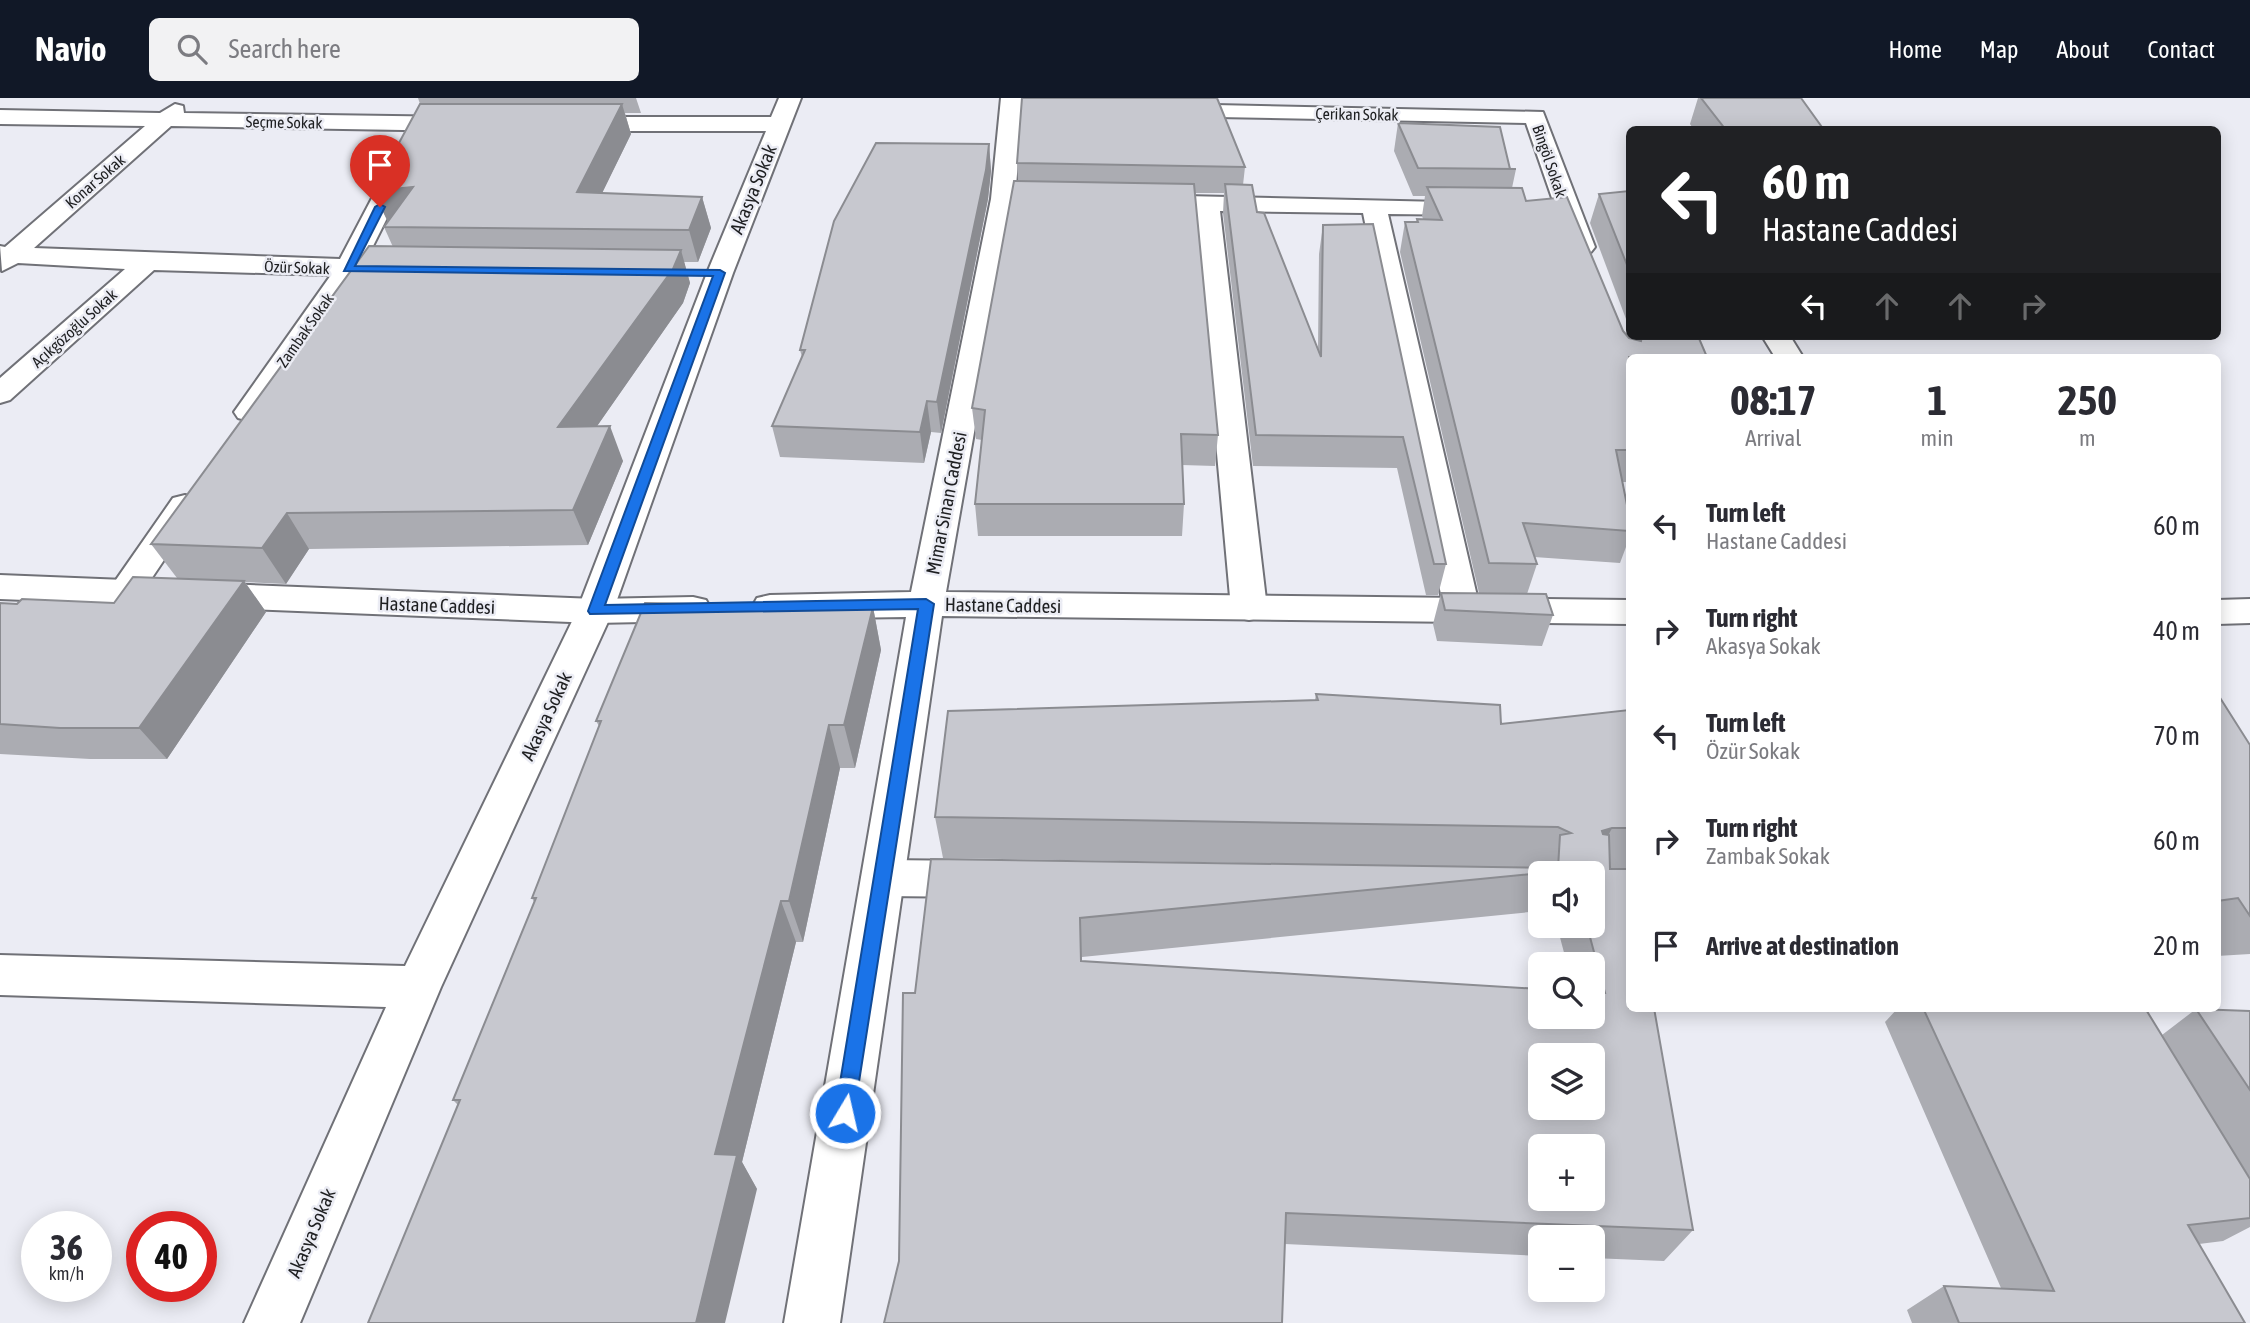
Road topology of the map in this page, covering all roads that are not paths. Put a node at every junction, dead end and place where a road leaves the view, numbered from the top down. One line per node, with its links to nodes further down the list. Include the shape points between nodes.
1 (190, 98): 7 (street, Konar Sokak)
2 (1020, 106): 27 (street, Mimar Sinan Caddesi, via 1017,199)
3 (784, 111): 10 (street); 30 (street, Akasya Sokak, via 706,273)
4 (1149, 111): 6 (street, Çerikan Sokak)
5 (0, 117): 7 (street, Seçme Sokak)
6 (1535, 117): 16 (street, Bingöl Sokak)
7 (164, 120): 8 (street, Seçme Sokak); 17 (street, Konar Sokak)
8 (423, 124): 9 (street, Seçme Sokak); 20 (street, Zambak Sokak)
9 (478, 124)
10 (560, 124)
11 (1112, 201): 12 (street)
12 (1208, 203): 13 (street); 28 (street)
13 (1374, 207): 14 (street); 29 (street)
14 (1498, 208)
15 (1539, 208): 16 (street)
16 (1567, 209): 19 (street, Bingöl Sokak)
17 (4, 257): 18 (street, Özür Sokak)
18 (148, 262): 20 (street, Özür Sokak); 22 (street, Açıkgözoğlu Sokak)
19 (1590, 268)
20 (348, 269): 21 (street, Özür Sokak); 23 (street, Zambak Sokak)
21 (430, 270)
22 (0, 394)
23 (232, 437)
24 (201, 482): 26 (street)
25 (0, 587): 26 (street, Hastane Caddesi)
26 (123, 595): 30 (street, Hastane Caddesi)
27 (926, 604): 28 (street, Hastane Caddesi); 30 (street, Hastane Caddesi); 34 (street, Mimar Sinan Caddesi)
28 (1249, 608): 29 (street, Hastane Caddesi)
29 (1462, 609): 32 (street, Hastane Caddesi)
30 (595, 611): 37 (street, Akasya Sokak)
31 (2250, 611): 33 (street)
32 (1626, 612)
33 (2221, 612)
34 (883, 878): 35 (street); 39 (street, Mimar Sinan Caddesi)
35 (1023, 880)
36 (0, 975): 37 (street)
37 (418, 987): 38 (street, Akasya Sokak)
38 (272, 1323)
39 (812, 1323)

